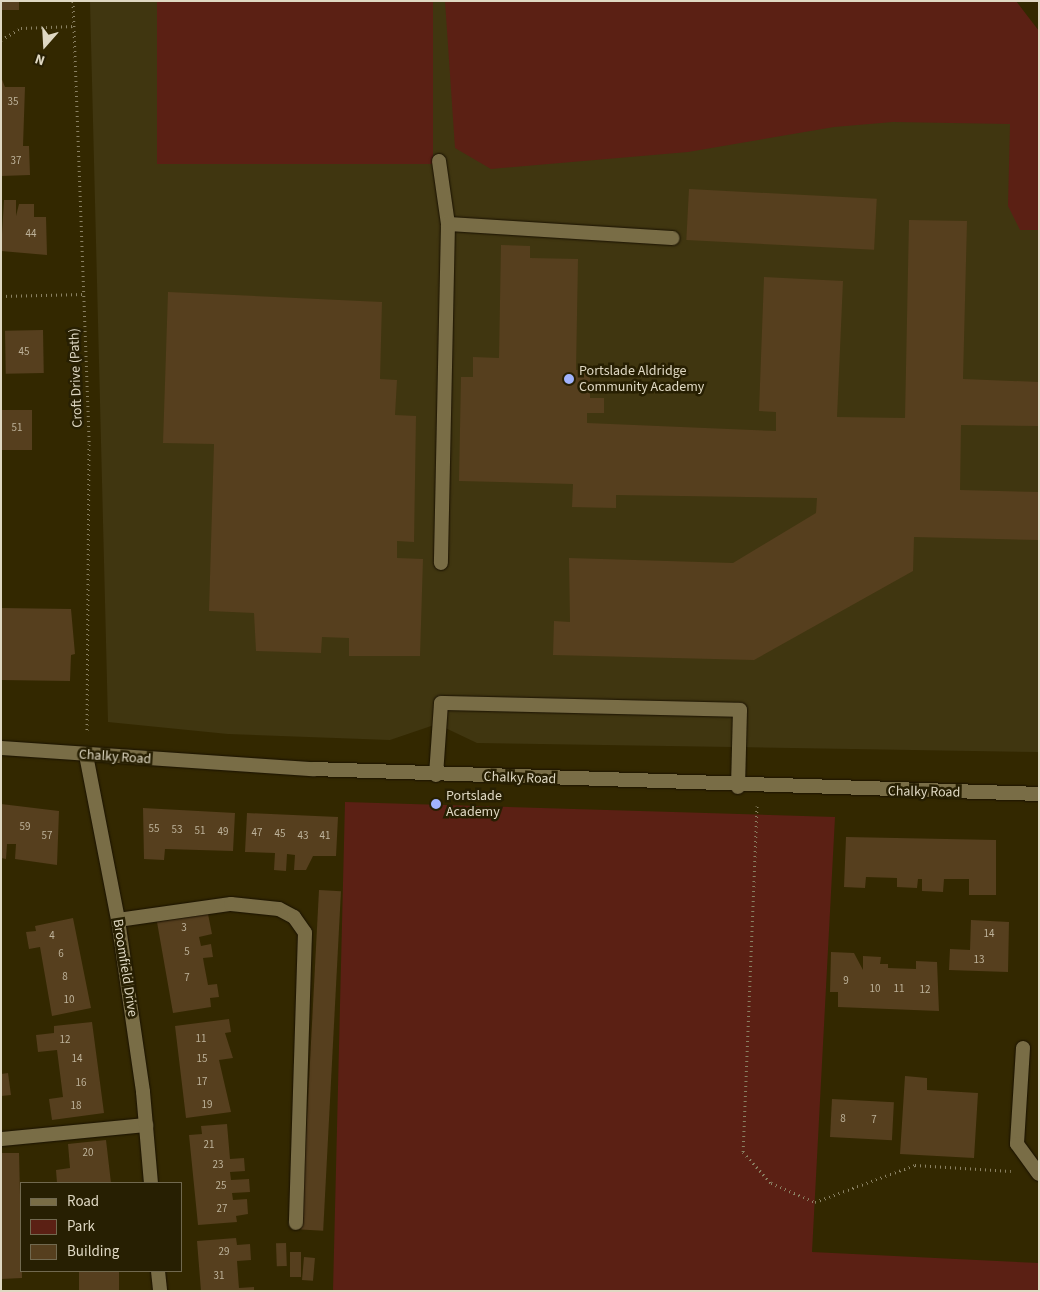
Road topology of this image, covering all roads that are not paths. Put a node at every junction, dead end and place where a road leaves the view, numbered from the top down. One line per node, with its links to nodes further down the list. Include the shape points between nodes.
1 (439, 161): 2 (street)
2 (448, 224): 3 (street); 4 (street)
3 (673, 238)
4 (441, 563)
5 (1, 748): 6 (street, Chalky Road)
6 (86, 755): 7 (street, Chalky Road); 10 (street, Broomfield Drive)
7 (436, 775): 8 (street, Chalky Road); 8 (street, via 441,703 740,710)
8 (738, 788): 9 (street, Chalky Road)
9 (1039, 794)
10 (118, 920): 12 (street, Broomfield Drive); 16 (street, via 231,904 279,909 294,917 304,934)
11 (1022, 1048): 14 (street, via 1017,1144)
12 (146, 1125): 13 (street); 15 (street, Broomfield Drive)
13 (1, 1139)
14 (1037, 1174)
15 (151, 1182)
16 (296, 1223)
17 (158, 1272): 18 (street)
18 (160, 1291)

